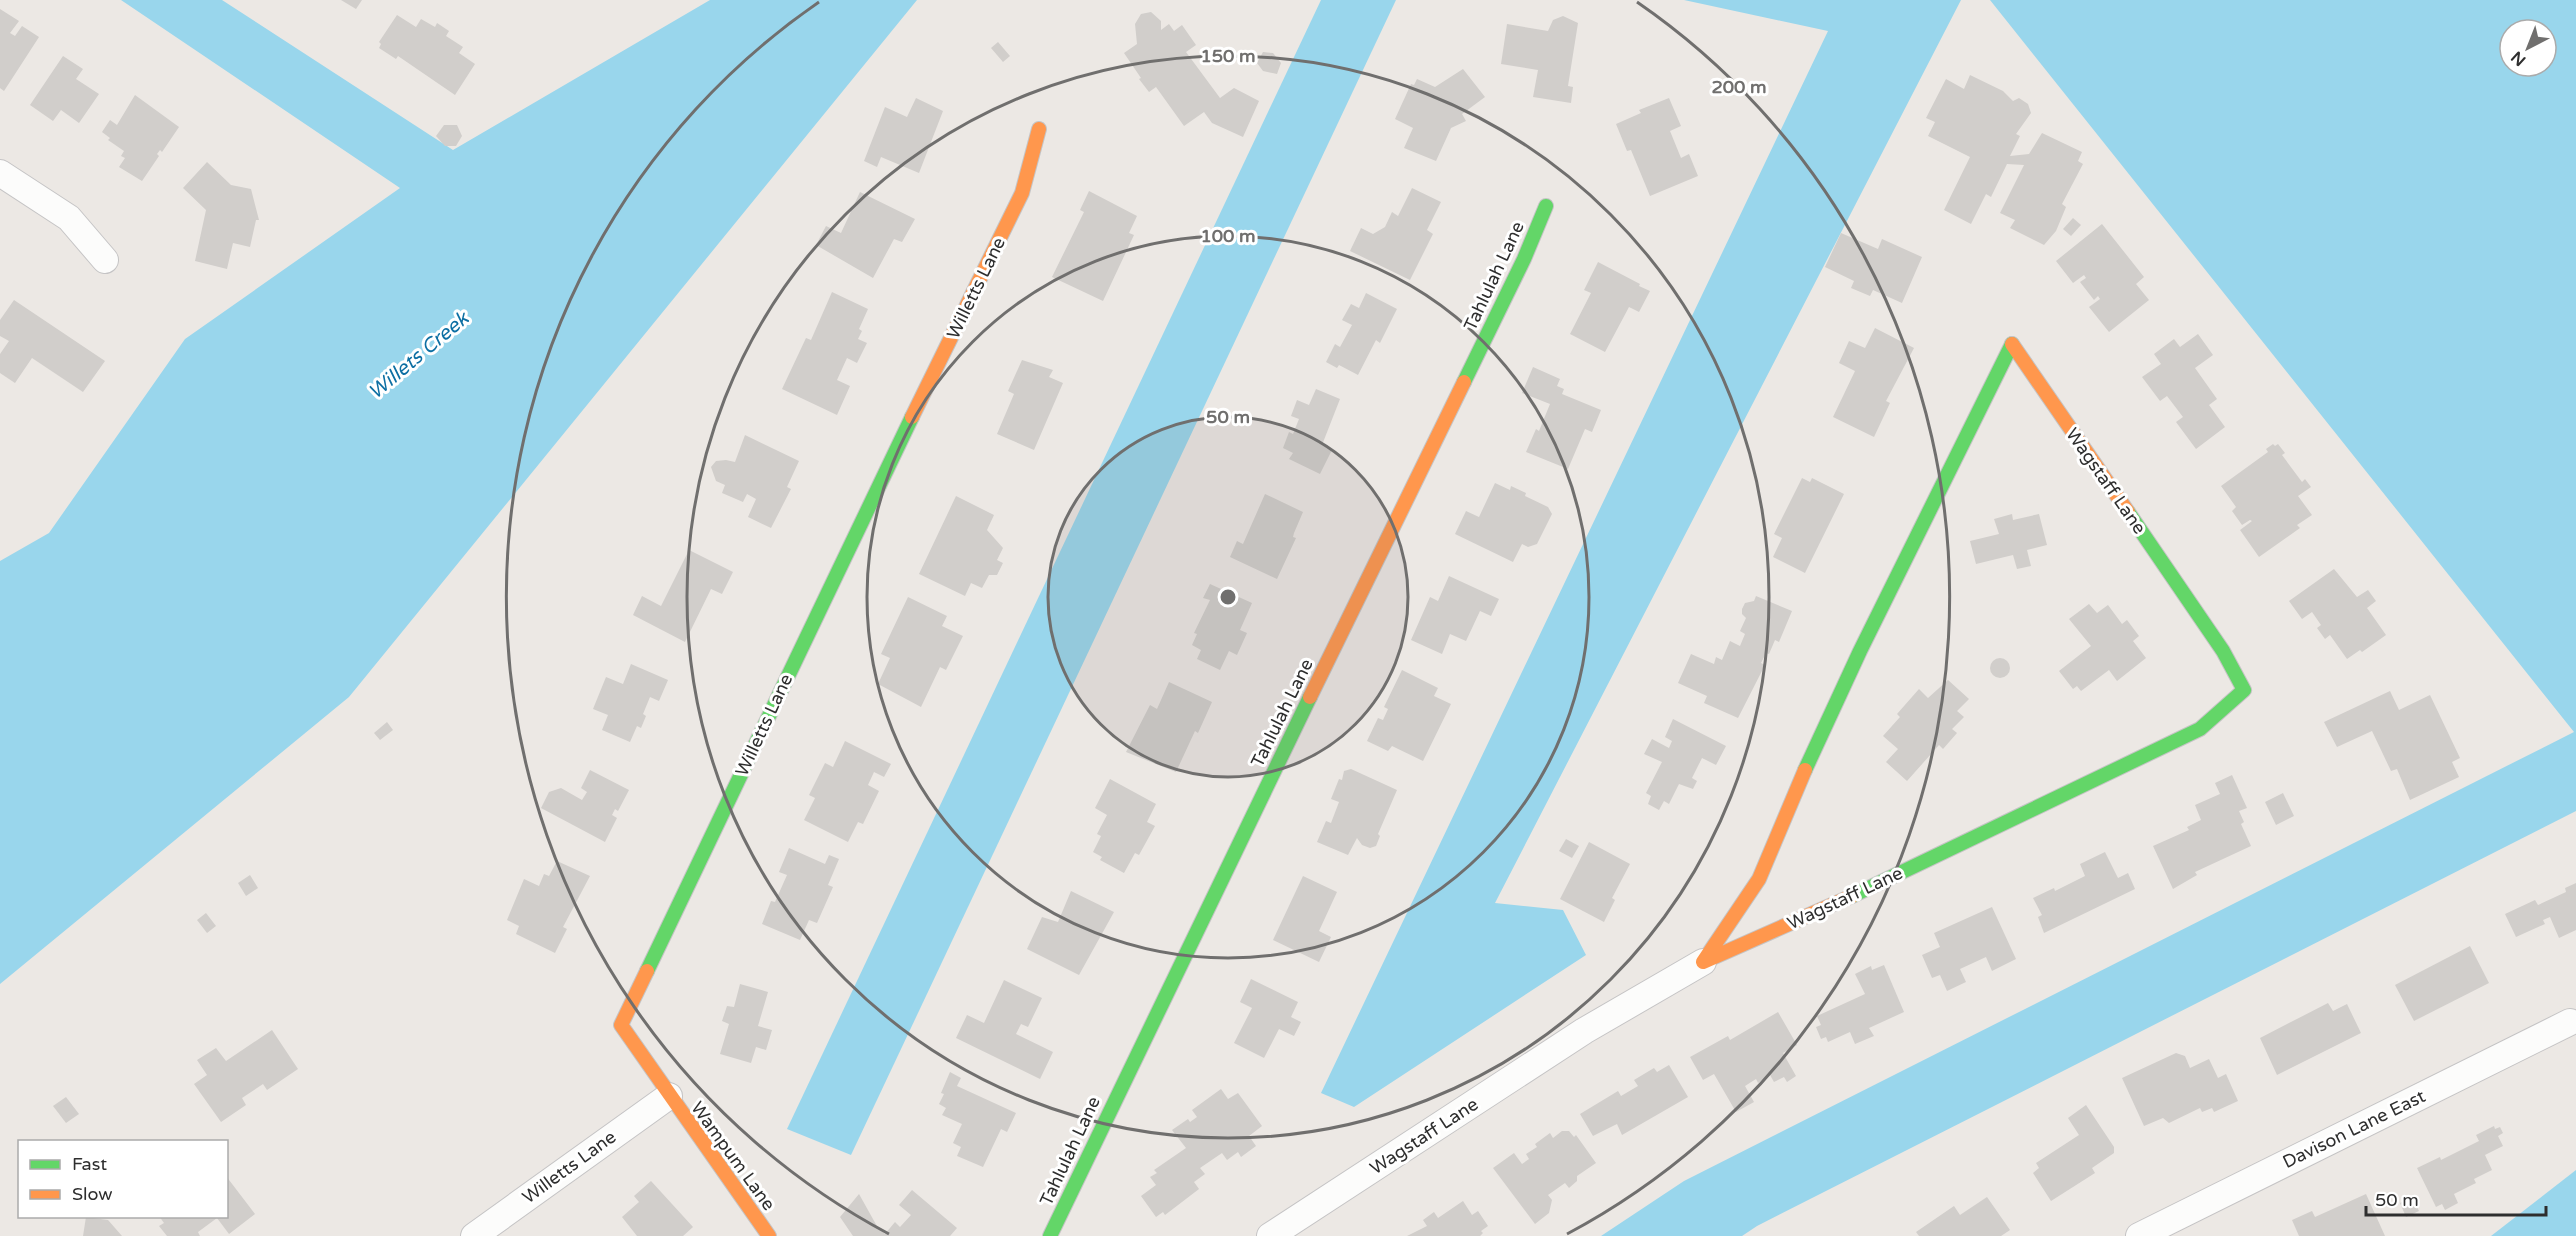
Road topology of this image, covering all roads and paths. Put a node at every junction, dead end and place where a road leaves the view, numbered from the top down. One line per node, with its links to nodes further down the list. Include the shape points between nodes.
1 (1039, 129): 7 (street, Willetts Lane, via 1022,193 621,1025)
2 (0, 172): 4 (street, via 69,218)
3 (1546, 206): 10 (street, Tahlulah Lane, via 1524,259)
4 (105, 260)
5 (1703, 962): 5 (street, Wagstaff Lane, via 1832,906 2200,729 2244,690 2223,651 2012,344 1860,651 1788,806 1759,879); 11 (street, Wagstaff Lane, via 1584,1031)
6 (2570, 1022): 12 (street, Davison Lane East)
7 (669, 1096): 8 (street, Willetts Lane); 9 (street, Wampum Lane)
8 (474, 1236)
9 (768, 1236)
10 (1050, 1236)
11 (1270, 1236)
12 (2139, 1236)

